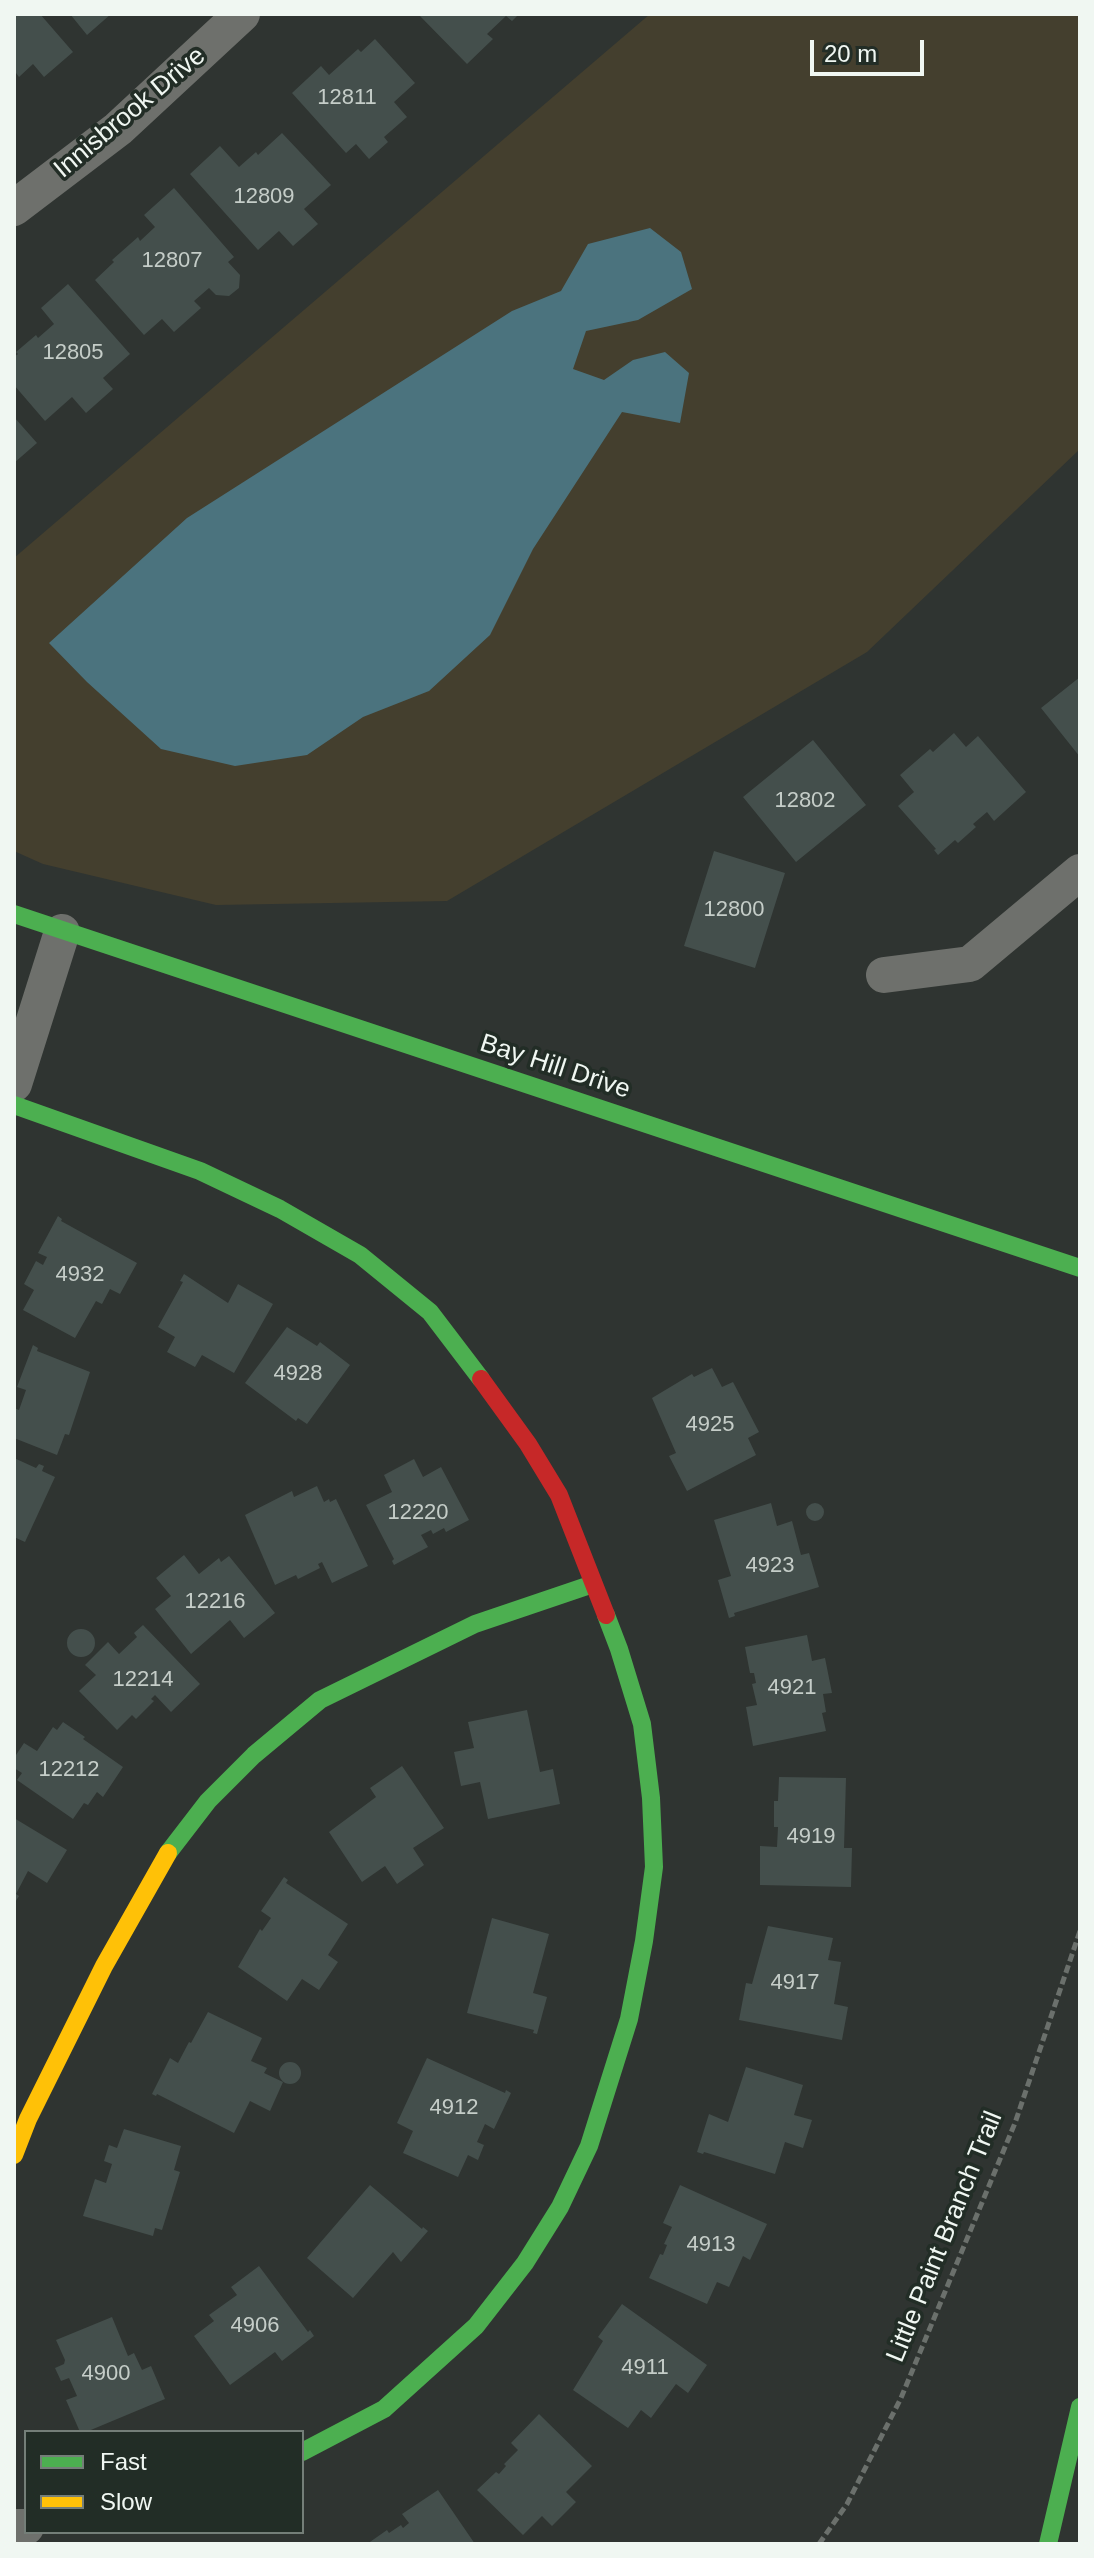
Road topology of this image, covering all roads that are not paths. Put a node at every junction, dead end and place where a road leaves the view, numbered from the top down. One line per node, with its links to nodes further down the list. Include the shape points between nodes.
1 (242, 14): 2 (street, Innisbrook Drive, via 118,129)
2 (14, 208)
3 (1080, 872): 6 (street, via 970,964)
4 (14, 914): 5 (street, Bay Hill Drive)
5 (62, 932): 7 (street); 9 (street, Bay Hill Drive)
6 (884, 975)
7 (14, 1084)
8 (14, 1105): 10 (street, via 200,1171 280,1209 360,1255 430,1312 528,1444 559,1495)
9 (1080, 1268)
10 (593, 1584): 11 (street, via 475,1624 320,1700 254,1755 172,1847 104,1966); 13 (street, via 642,1724 654,1867 629,2019 611,2082 560,2207 476,2326 384,2409)
11 (14, 2155)
12 (1080, 2407): 14 (street)
13 (304, 2451)
14 (1048, 2544)

